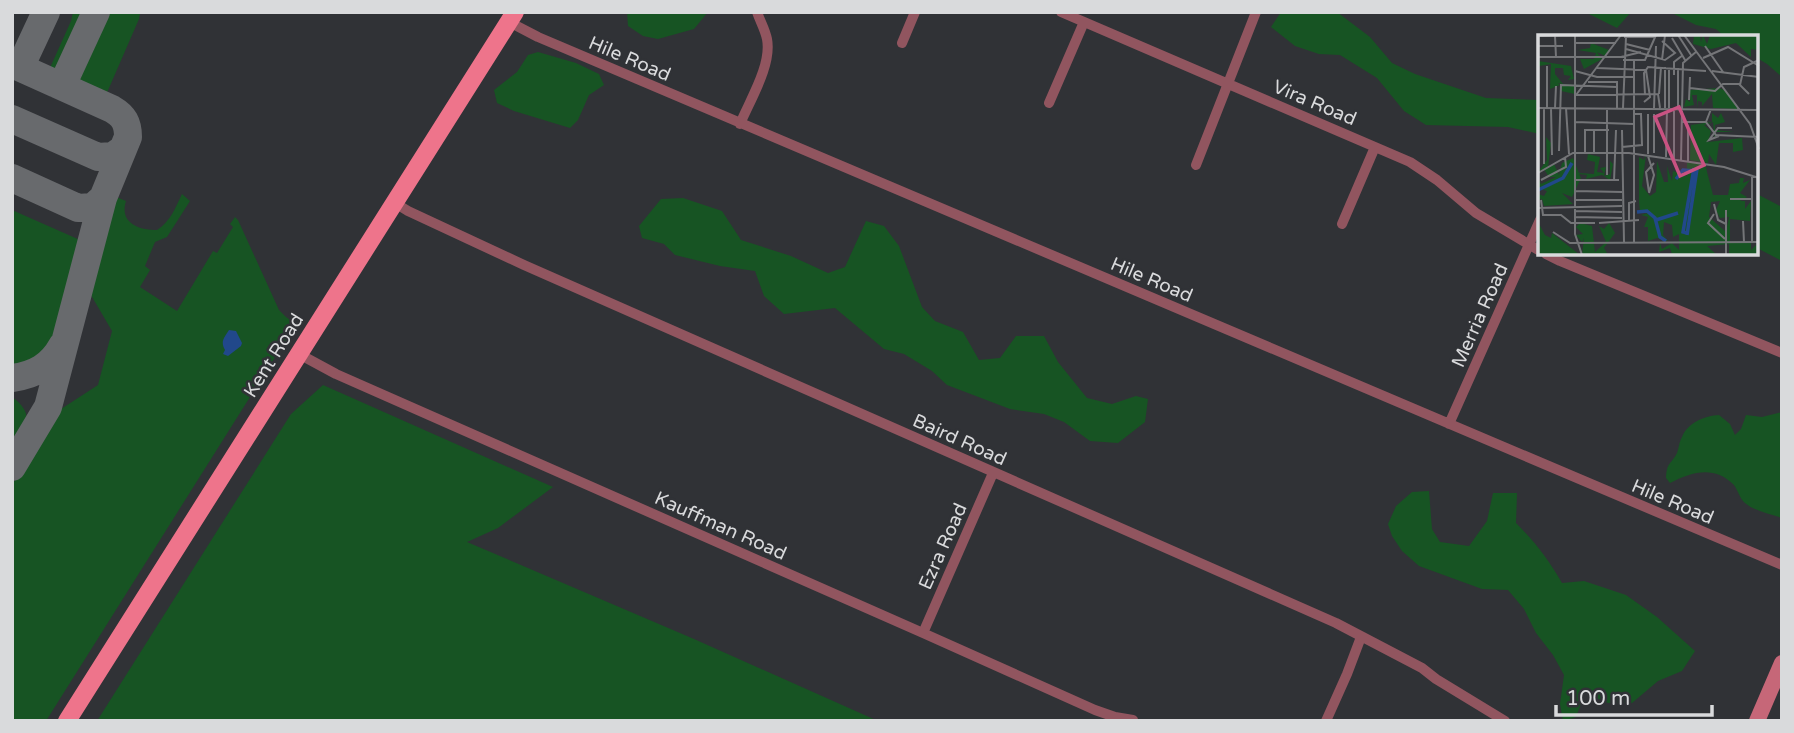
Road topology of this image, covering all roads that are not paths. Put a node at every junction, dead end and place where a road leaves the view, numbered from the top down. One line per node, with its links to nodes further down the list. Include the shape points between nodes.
1 (757, 12): 10 (street, via 768,52)
2 (915, 12): 7 (street)
3 (1061, 12): 6 (street, Vira Road)
4 (1256, 12): 8 (street)
5 (512, 17): 10 (street, Hile Road, via 538,37); 13 (main road, Kent Road)
6 (1084, 22): 8 (street, Vira Road); 9 (street)
7 (902, 43)
8 (1228, 84): 11 (street, Vira Road); 12 (street)
9 (1049, 103)
10 (740, 124): 19 (street, Hile Road)
11 (1375, 147): 14 (street); 15 (street, Vira Road, via 1409,162 1476,213)
12 (1196, 164)
13 (395, 203): 18 (main road, Kent Road); 20 (street, Baird Road)
14 (1342, 224)
15 (1535, 248): 19 (street, Merria Road)
16 (1550, 256): 17 (street)
17 (1782, 353)
18 (299, 354): 22 (street, Kauffman Road); 27 (main road, Kent Road)
19 (1449, 425): 21 (street, Hile Road)
20 (993, 473): 22 (street, Ezra Road); 23 (street, Baird Road)
21 (1782, 565)
22 (923, 633): 26 (street, Kauffman Road, via 1095,710)
23 (1361, 637): 28 (street); 29 (street, Baird Road, via 1422,668)
24 (1782, 663): 25 (main road)
25 (1776, 693): 30 (main road)
26 (1133, 720)
27 (67, 721)
28 (1326, 721)
29 (1505, 721)
30 (1757, 721)

